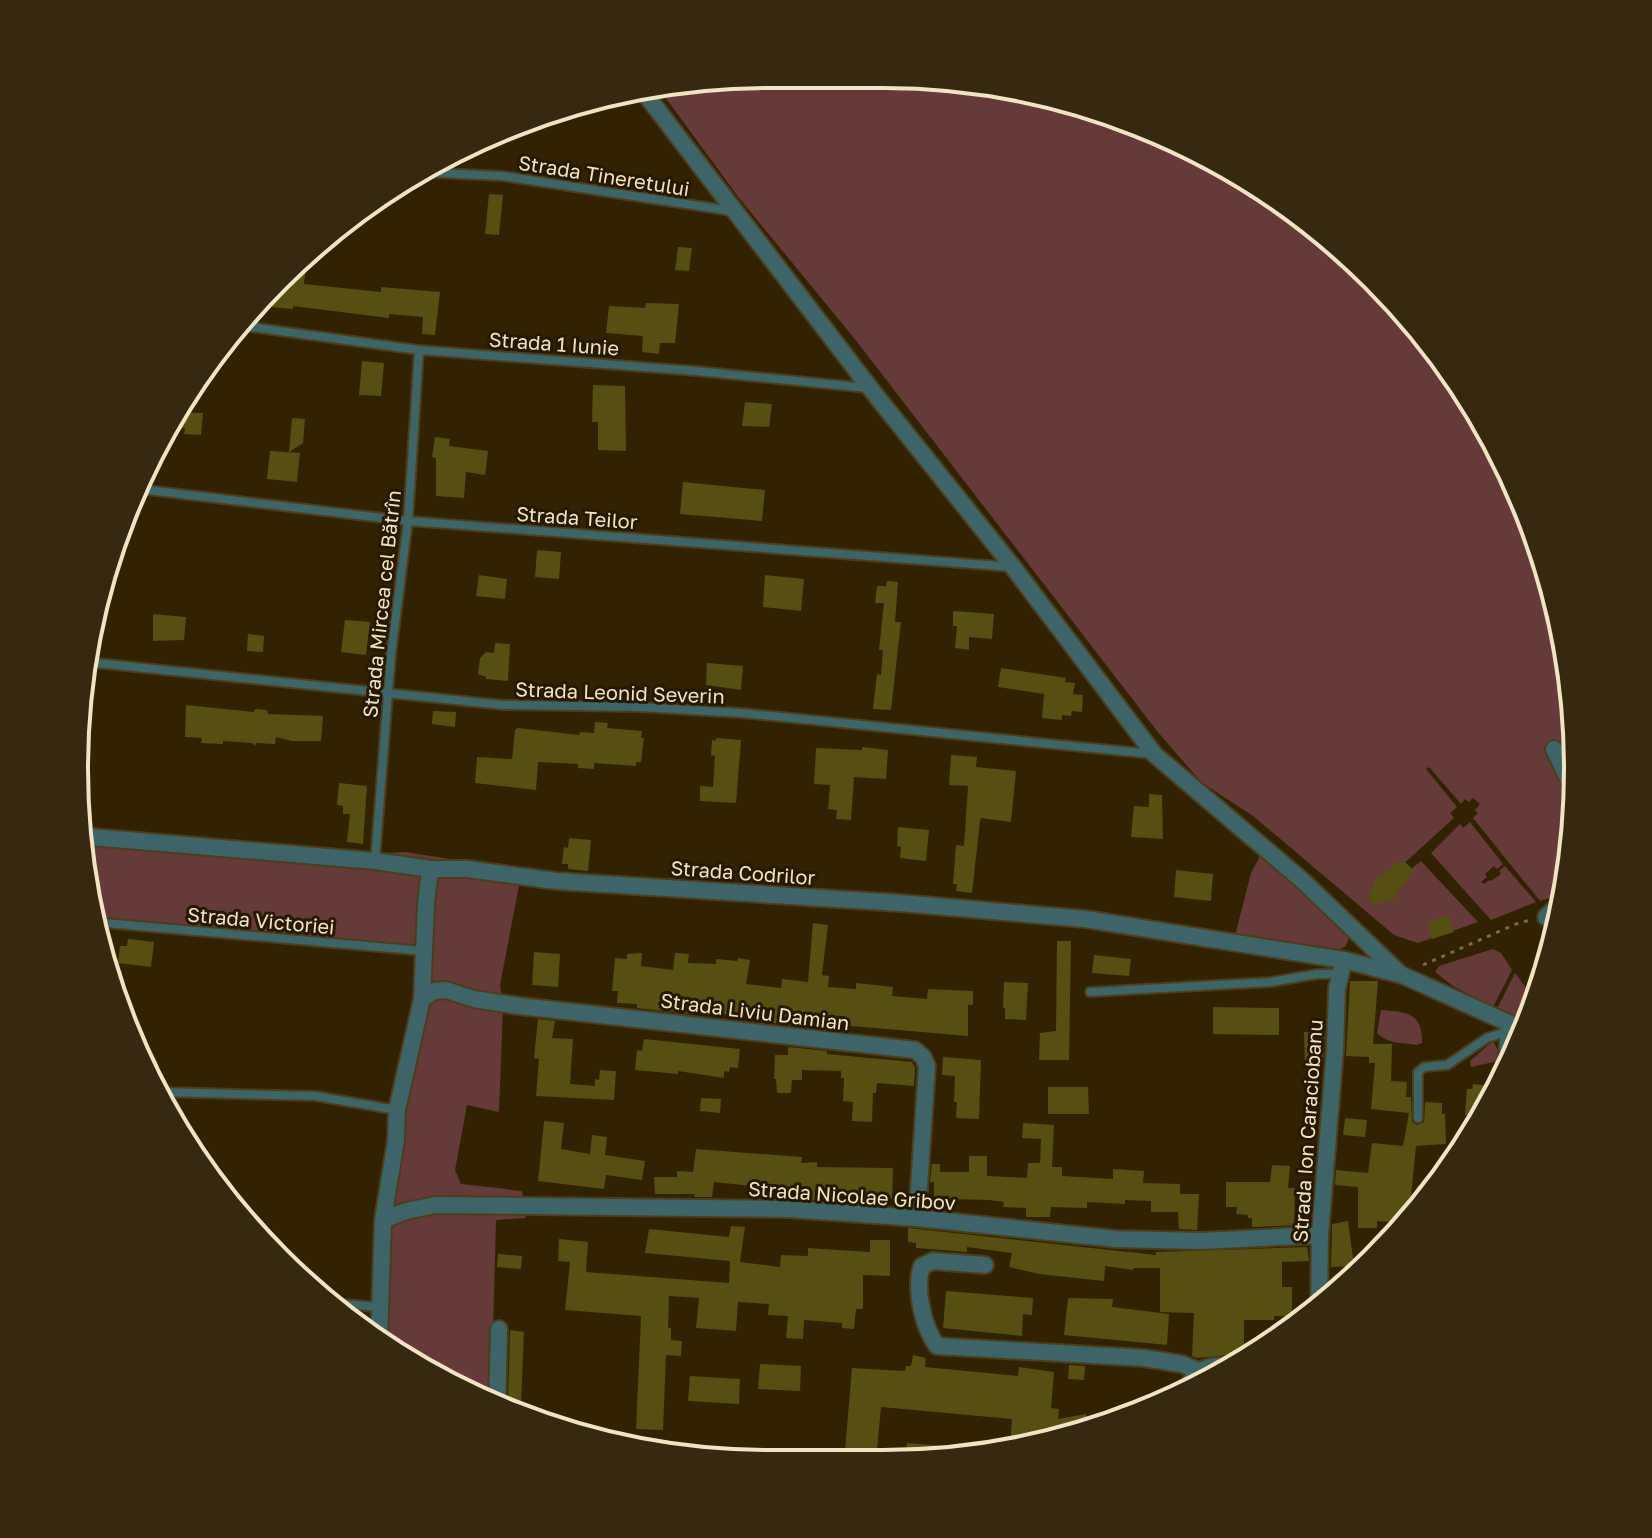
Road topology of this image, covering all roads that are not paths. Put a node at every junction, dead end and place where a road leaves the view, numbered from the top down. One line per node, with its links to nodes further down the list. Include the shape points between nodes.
1 (649, 99): 3 (street)
2 (439, 173): 3 (lane, Strada Tineretului, via 502,176)
3 (737, 212): 6 (street)
4 (251, 327): 5 (lane, Strada 1 Iunie)
5 (419, 350): 6 (lane, Strada 1 Iunie); 8 (lane, Strada Mircea cel Bătrîn)
6 (870, 388): 9 (street)
7 (148, 490): 8 (lane, Strada Teilor)
8 (408, 521): 9 (lane, Strada Teilor); 11 (lane, Strada Mircea cel Bătrîn)
9 (1013, 567): 13 (street)
10 (97, 663): 11 (lane, Strada Leonid Severin)
11 (387, 693): 13 (lane, Strada Leonid Severin, via 503,705 741,713); 16 (lane, Strada Mircea cel Bătrîn)
12 (1554, 749): 14 (street)
13 (1154, 754): 21 (street, via 1303,881)
14 (1564, 770)
15 (92, 837): 16 (street, Strada Codrilor)
16 (375, 861): 17 (street, Strada Codrilor)
17 (430, 869): 19 (street); 20 (street, Strada Codrilor, via 1085,919)
18 (106, 923): 19 (lane, Strada Victoriei)
19 (425, 951): 23 (street)
20 (1341, 967): 21 (street, Strada Codrilor); 22 (lane, via 1271,982); 31 (street, Strada Ion Caraciobanu)
21 (1402, 975): 24 (street)
22 (1090, 992)
23 (422, 999): 27 (street); 29 (street, Strada Liviu Damian, via 446,990 519,1006 915,1050 927,1066)
24 (1513, 1028)
25 (1513, 1029): 28 (lane, via 1487,1038 1447,1065 1418,1072)
26 (170, 1092): 27 (lane, via 315,1096)
27 (397, 1110): 30 (street)
28 (1418, 1118)
29 (917, 1218): 30 (street, Strada Nicolae Gribov, via 789,1209 435,1205); 31 (street, Strada Nicolae Gribov, via 1116,1239)
30 (383, 1220): 35 (street)
31 (1320, 1235): 33 (street, Strada Ion Caraciobanu)
32 (985, 1265): 39 (street, via 933,1261 922,1266 928,1333 937,1346 1144,1358)
33 (1319, 1292)
34 (349, 1305): 35 (lane)
35 (379, 1307): 36 (street)
36 (379, 1327)
37 (499, 1329): 41 (street)
38 (1211, 1366): 39 (street)
39 (1198, 1371): 40 (street)
40 (1195, 1374)
41 (497, 1393)

